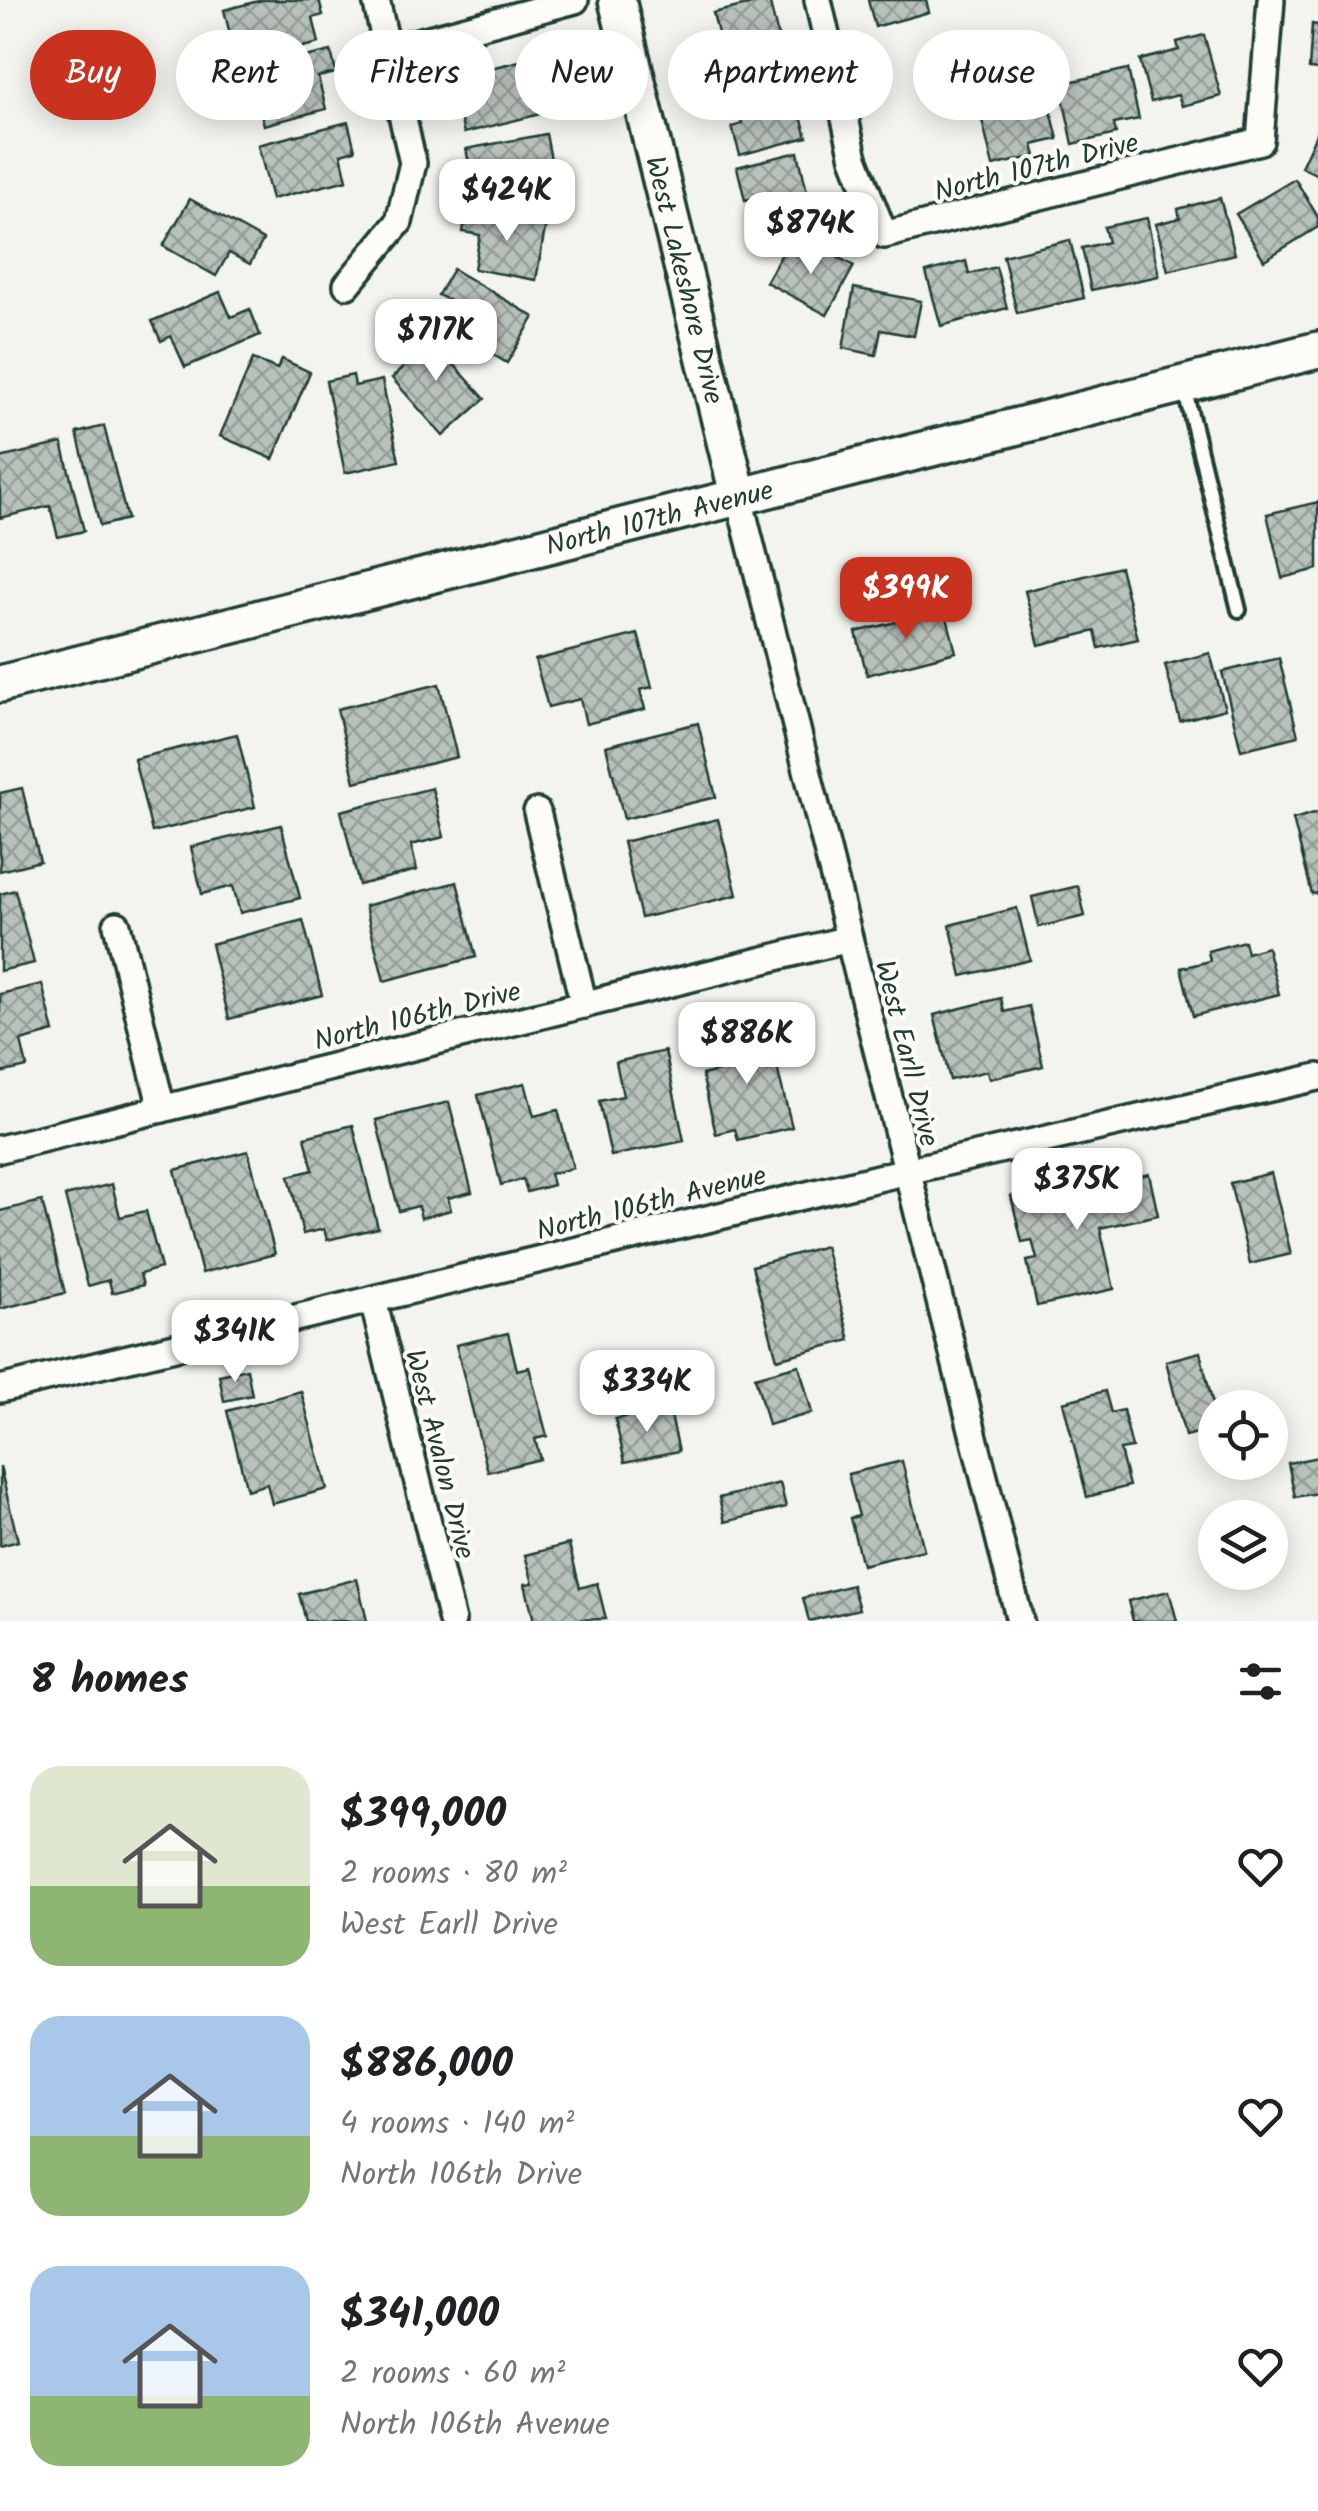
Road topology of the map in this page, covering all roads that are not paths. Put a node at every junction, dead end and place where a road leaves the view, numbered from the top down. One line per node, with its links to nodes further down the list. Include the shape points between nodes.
1 (376, 0): 6 (street)
2 (575, 0): 7 (street)
3 (617, 0): 12 (main road, West Lakeshore Drive)
4 (818, 0): 5 (street, North 107th Drive, via 854,158 884,235 1260,140)
5 (1270, 0)
6 (383, 30)
7 (463, 30)
8 (404, 120): 9 (street, via 413,162 399,222)
9 (347, 285)
10 (1318, 350): 11 (main road, North 107th Avenue)
11 (1183, 385): 12 (main road, North 107th Avenue); 13 (lane)
12 (739, 498): 14 (main road, North 107th Avenue); 17 (street, West Earll Drive)
13 (1239, 610)
14 (0, 684)
15 (538, 812): 18 (street)
16 (117, 925): 20 (street)
17 (849, 940): 18 (street, North 106th Drive); 22 (street, West Earll Drive)
18 (584, 1005): 20 (street, North 106th Drive)
19 (1318, 1077): 22 (street, North 106th Avenue)
20 (162, 1109): 21 (street, North 106th Drive)
21 (0, 1149)
22 (906, 1170): 23 (street, North 106th Avenue); 26 (street, West Earll Drive)
23 (373, 1300): 24 (street, North 106th Avenue); 25 (street, West Avalon Drive)
24 (0, 1390)
25 (452, 1621)
26 (1020, 1621)

